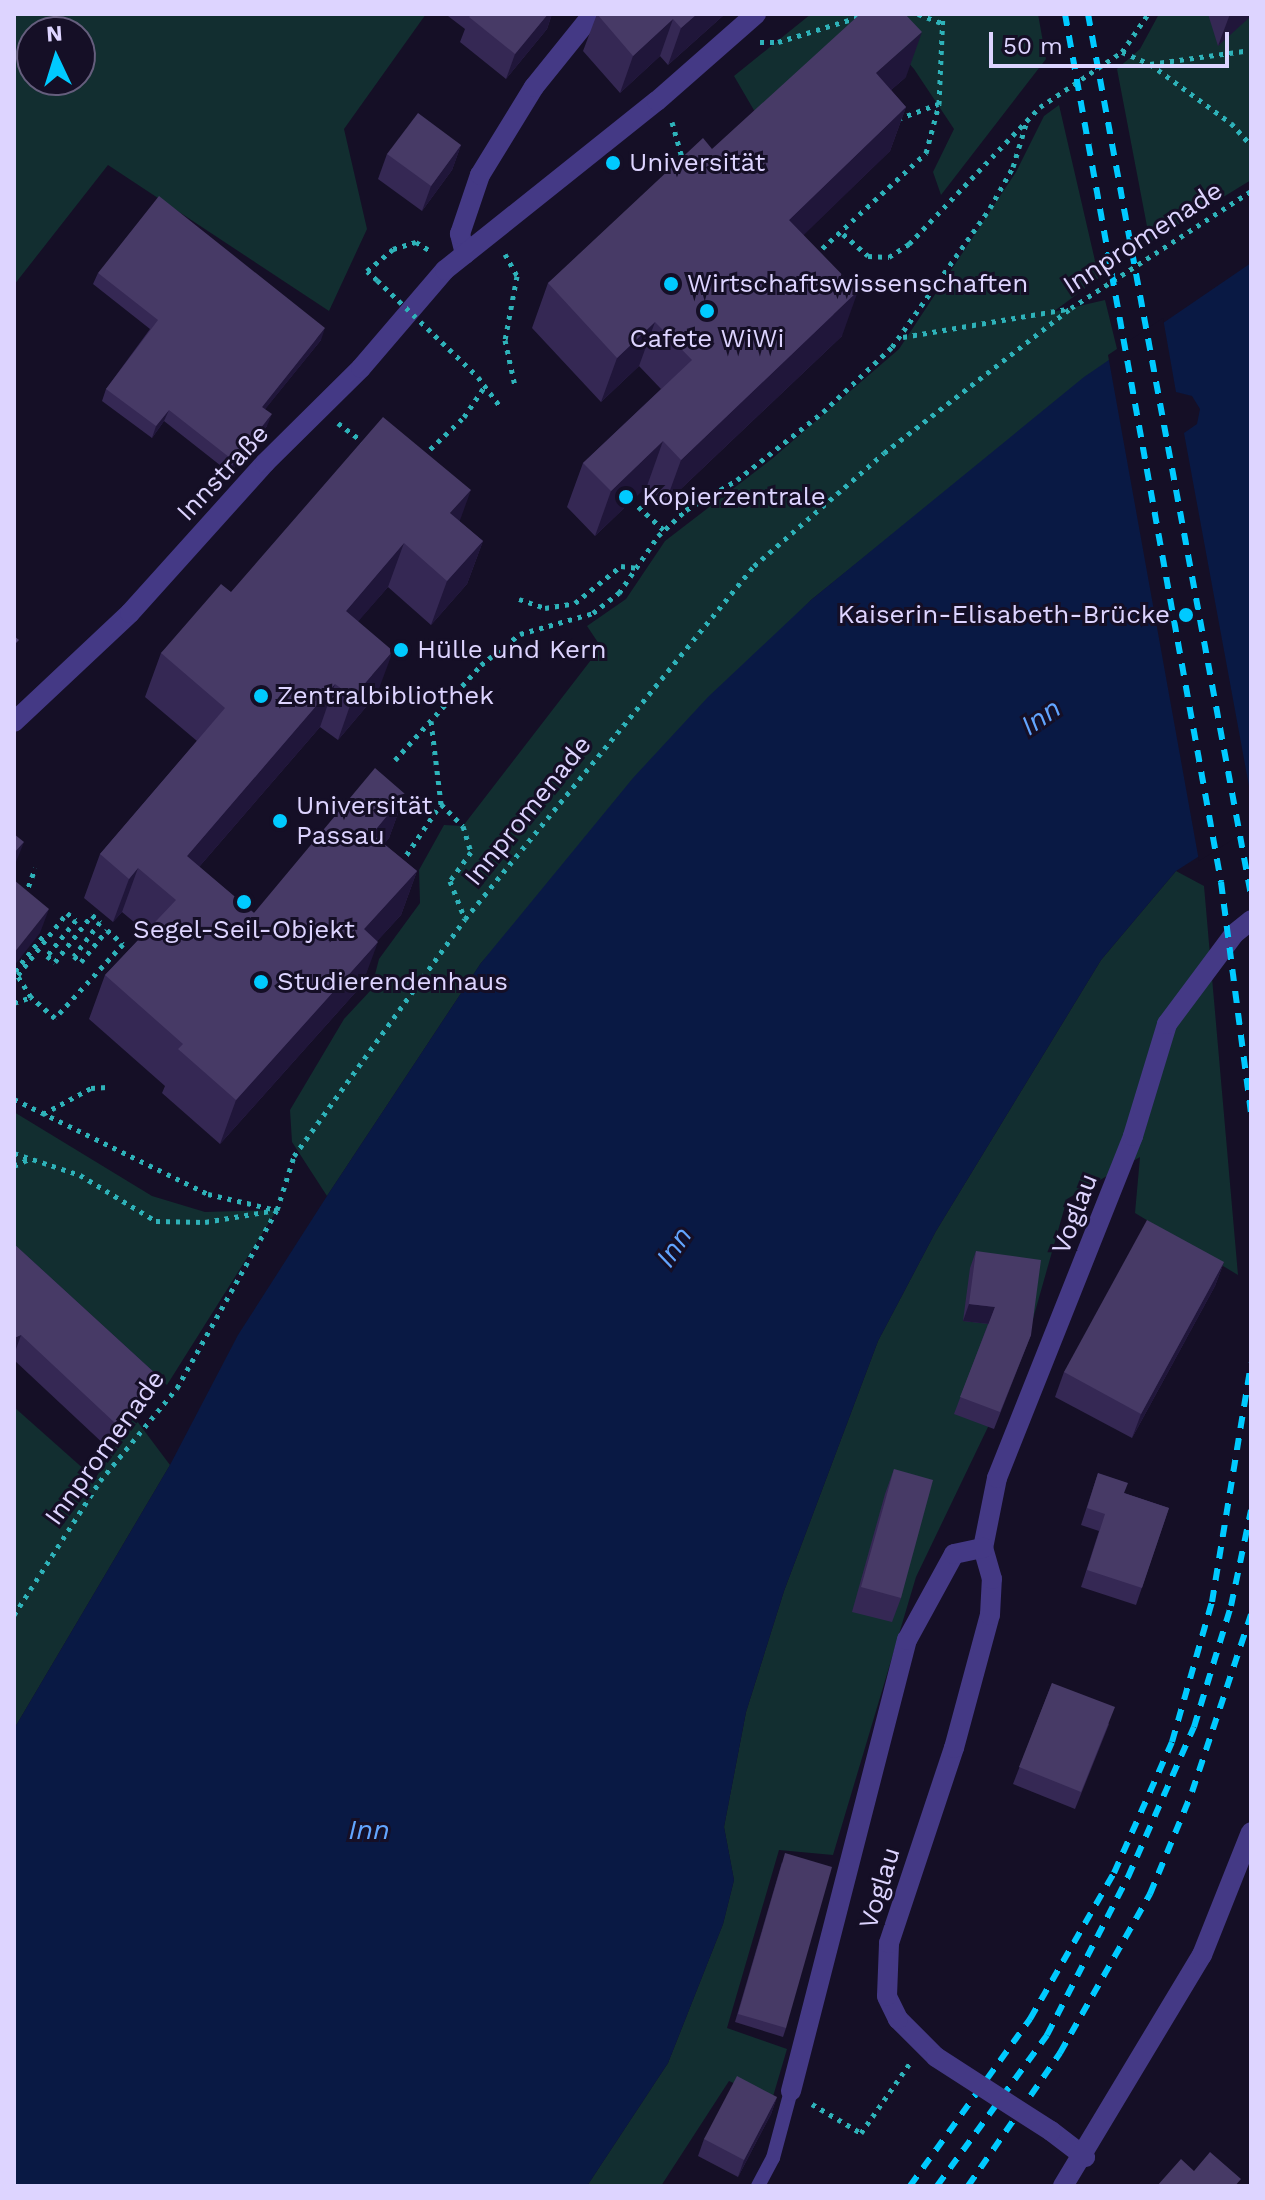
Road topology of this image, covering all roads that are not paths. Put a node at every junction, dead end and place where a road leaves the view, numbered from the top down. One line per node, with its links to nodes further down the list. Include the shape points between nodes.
1 (593, 14): 3 (street, via 534,87 480,175 460,234)
2 (749, 20): 3 (street, Innstraße, via 657,101)
3 (465, 254): 4 (street, Innstraße, via 130,613)
4 (14, 722)
5 (1251, 920): 6 (street, Voglau, via 1234,934 1167,1024 1133,1136 997,1478)
6 (983, 1548): 8 (street, Voglau, via 954,1554 907,1640); 9 (street, Voglau, bridge, via 992,1579 990,1615 954,1748 889,1943 887,1996 929,2052)
7 (1251, 1832): 9 (street, via 1202,1955)
8 (791, 2091): 10 (lane, Voglau, via 773,2158)
9 (1085, 2157): 11 (street)
10 (758, 2186)
11 (1063, 2186)

